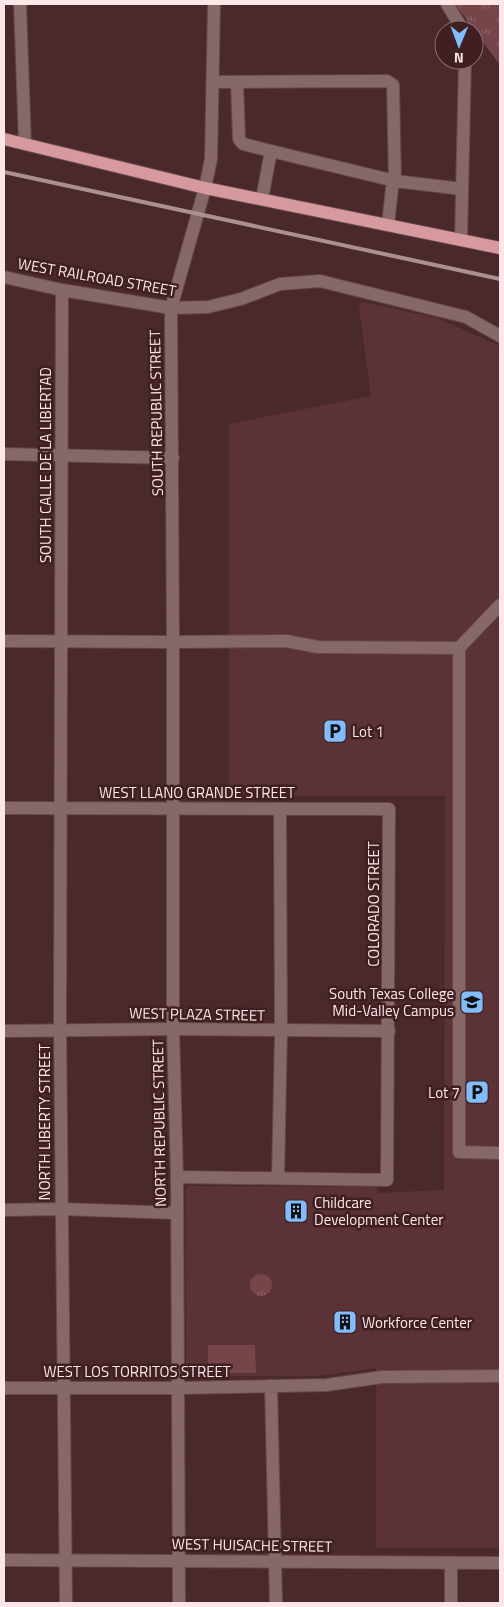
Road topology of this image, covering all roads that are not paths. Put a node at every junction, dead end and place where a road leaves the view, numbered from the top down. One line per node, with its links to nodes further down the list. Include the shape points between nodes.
1 (20, 4): 9 (street)
2 (214, 4): 6 (street, SOUTH REPUBLIC STREET)
3 (447, 4): 4 (street)
4 (457, 20)
5 (465, 70): 13 (street)
6 (213, 82): 7 (street); 12 (street, SOUTH REPUBLIC STREET, via 211,159)
7 (237, 82): 10 (street, via 239,139 243,144); 11 (street, via 388,82 392,85)
8 (4, 139): 9 (main road)
9 (25, 144): 12 (main road)
10 (271, 151): 11 (street); 14 (street)
11 (395, 181): 13 (street); 15 (street)
12 (205, 188): 14 (main road); 20 (street, SOUTH REPUBLIC STREET)
13 (462, 189): 16 (street)
14 (262, 200): 15 (main road)
15 (388, 225): 16 (main road)
16 (461, 240): 17 (main road)
17 (500, 248)
18 (4, 276): 19 (street, WEST RAILROAD STREET)
19 (62, 290): 20 (street, WEST RAILROAD STREET); 23 (street, SOUTH CALLE DE LA LIBERTAD)
20 (171, 308): 21 (street, WEST RAILROAD STREET, via 208,307 280,284 320,281 466,317); 24 (street, SOUTH REPUBLIC STREET)
21 (500, 336)
22 (4, 454): 23 (street)
23 (61, 454): 24 (street); 27 (street, SOUTH CALLE DE LA LIBERTAD)
24 (173, 458): 28 (street, SOUTH REPUBLIC STREET)
25 (500, 605): 29 (street)
26 (4, 640): 27 (street)
27 (61, 640): 28 (street); 31 (street, NORTH LIBERTY STREET)
28 (174, 642): 29 (street, via 286,641 318,647); 32 (street, NORTH REPUBLIC STREET)
29 (459, 648): 40 (street, via 459,1152)
30 (4, 808): 31 (street, WEST LLANO GRANDE STREET)
31 (61, 808): 32 (street, WEST LLANO GRANDE STREET); 36 (street, NORTH LIBERTY STREET)
32 (174, 808): 33 (street, WEST LLANO GRANDE STREET); 35 (street, NORTH REPUBLIC STREET)
33 (280, 809): 34 (street, WEST LLANO GRANDE STREET); 38 (street)
34 (390, 809): 39 (street, COLORADO STREET)
35 (173, 1029): 36 (street, WEST PLAZA STREET); 38 (street, WEST PLAZA STREET); 41 (street, NORTH REPUBLIC STREET)
36 (60, 1030): 37 (street, WEST PLAZA STREET); 43 (street, NORTH LIBERTY STREET)
37 (4, 1031)
38 (281, 1031): 39 (street, WEST PLAZA STREET); 42 (street)
39 (390, 1031): 42 (street, COLORADO STREET, via 387,1180)
40 (500, 1153)
41 (177, 1177): 42 (street); 45 (street, NORTH REPUBLIC STREET)
42 (278, 1178)
43 (60, 1209): 44 (street); 45 (street); 49 (street, NORTH LIBERTY STREET)
44 (4, 1210)
45 (177, 1213): 50 (street, NORTH REPUBLIC STREET)
46 (500, 1376): 47 (street, WEST LOS TORRITOS STREET, via 382,1377 327,1385)
47 (271, 1386): 50 (street, WEST LOS TORRITOS STREET); 54 (street)
48 (4, 1388): 49 (street, WEST LOS TORRITOS STREET)
49 (62, 1388): 50 (street, WEST LOS TORRITOS STREET); 51 (street, NORTH LIBERTY STREET)
50 (179, 1388): 53 (street, NORTH REPUBLIC STREET)
51 (65, 1559): 52 (street, WEST HUISACHE STREET); 53 (street, WEST HUISACHE STREET); 57 (street, NORTH LIBERTY STREET)
52 (4, 1560)
53 (180, 1560): 54 (street, WEST HUISACHE STREET); 58 (street, NORTH REPUBLIC STREET)
54 (276, 1561): 56 (street, WEST HUISACHE STREET); 59 (street)
55 (500, 1563): 56 (street, WEST HUISACHE STREET)
56 (451, 1564): 60 (street)
57 (66, 1603)
58 (179, 1603)
59 (276, 1603)
60 (451, 1603)

